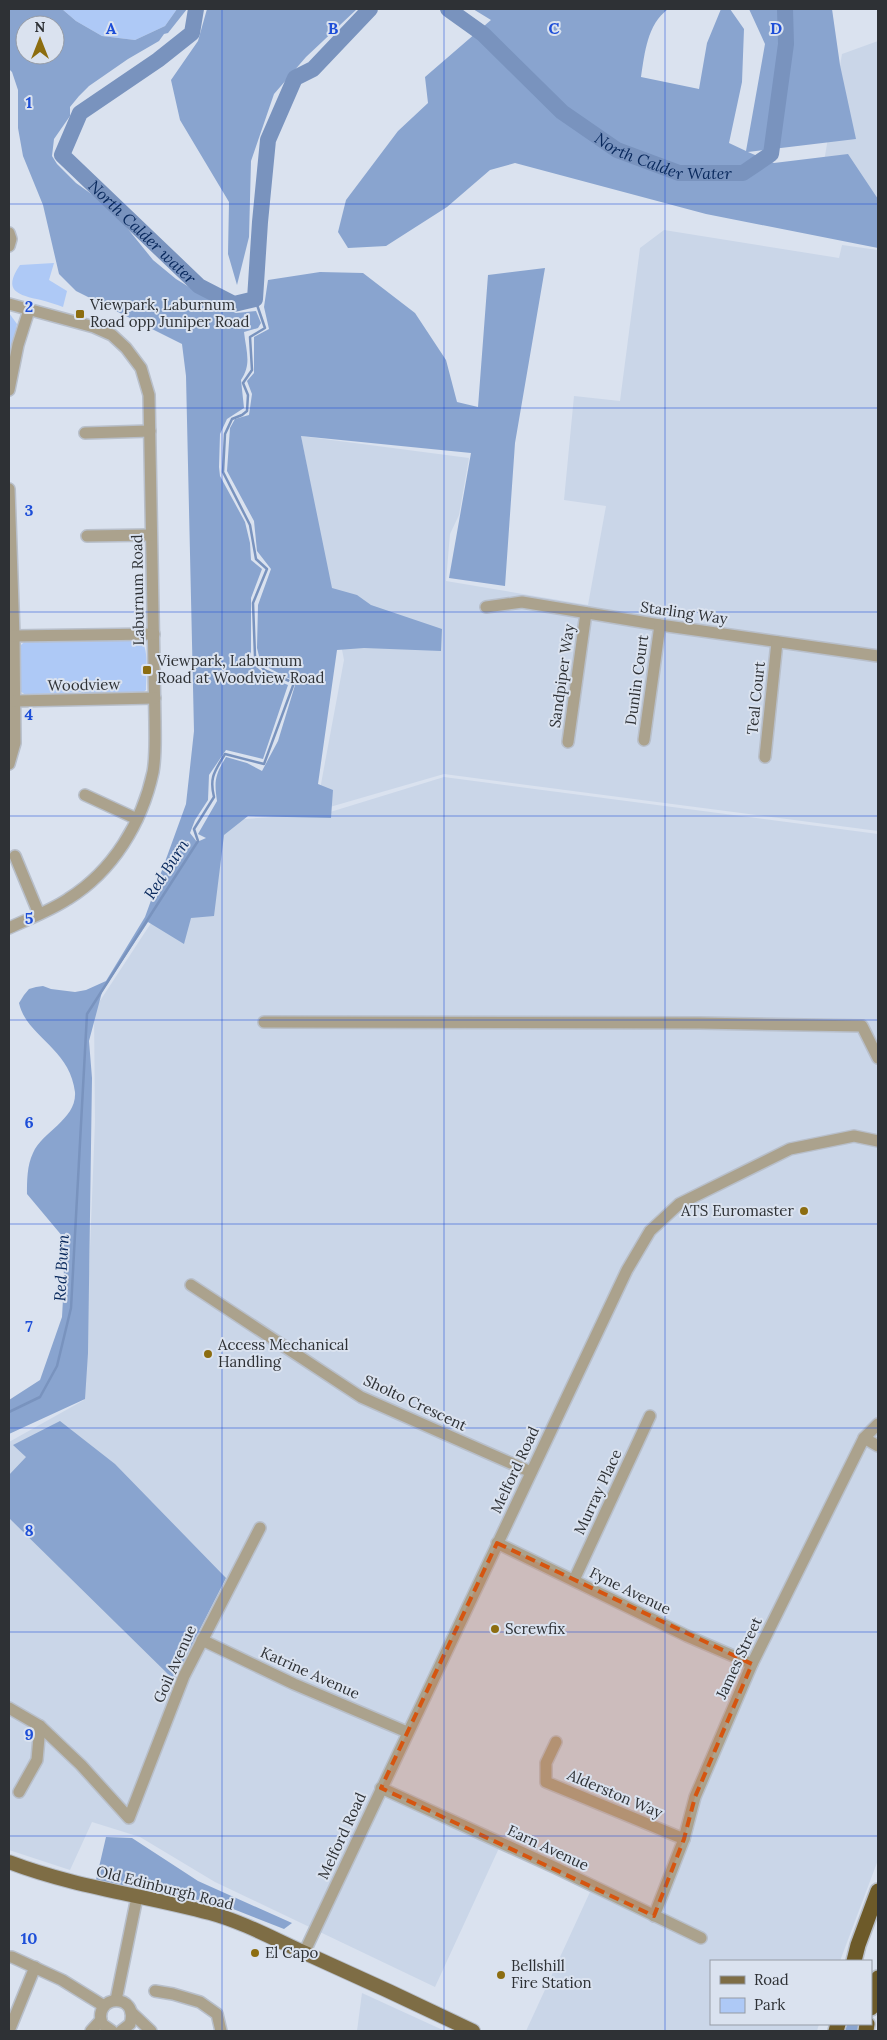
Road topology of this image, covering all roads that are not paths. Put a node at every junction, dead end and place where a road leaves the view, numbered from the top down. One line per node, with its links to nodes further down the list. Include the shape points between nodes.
1 (9, 233): 2 (street)
2 (9, 246)
3 (9, 304): 4 (street, Laburnum Road)
4 (29, 310): 5 (street); 6 (street, Laburnum Road, via 94,327 112,335 126,348 141,368 149,395)
5 (9, 390)
6 (150, 431): 7 (street); 9 (street, Laburnum Road)
7 (85, 433)
8 (9, 489): 15 (street)
9 (151, 535): 10 (street); 14 (street, Laburnum Road)
10 (87, 536)
11 (486, 607): 12 (street, Starling Way, via 522,602)
12 (586, 613): 13 (street, Starling Way); 21 (street, Sandpiper Way)
13 (660, 625): 16 (street, Starling Way); 20 (street, Dunlin Court)
14 (154, 634): 15 (street); 18 (street, Laburnum Road)
15 (14, 636): 19 (street)
16 (777, 642): 17 (street, Starling Way); 22 (street, Teal Court)
17 (878, 656)
18 (155, 698): 19 (street, Woodview); 25 (street, Laburnum Road, via 153,770)
19 (14, 701): 23 (street, via 15,743)
20 (644, 740)
21 (568, 742)
22 (765, 756)
23 (9, 764)
24 (85, 795): 25 (street)
25 (137, 819): 27 (street, Laburnum Road, via 107,867 67,900)
26 (16, 856): 27 (street)
27 (39, 914): 28 (street, Laburnum Road)
28 (9, 928)
29 (264, 1022): 30 (street, via 862,1026)
30 (878, 1058)
31 (878, 1141): 37 (street, Melford Road, via 854,1136 790,1150 679,1204 650,1231 627,1270)
32 (191, 1285): 37 (street, Sholto Crescent, via 361,1397)
33 (650, 1416): 40 (street, Murray Place)
34 (878, 1424): 35 (street, James Street)
35 (864, 1438): 36 (street); 42 (street, James Street)
36 (878, 1446)
37 (531, 1472): 39 (street, Melford Road)
38 (260, 1528): 41 (street, Goil Avenue)
39 (497, 1543): 40 (street, Fyne Avenue); 45 (street, Melford Road)
40 (574, 1580): 42 (street, Fyne Avenue)
41 (202, 1640): 44 (street, Goil Avenue, via 184,1676 129,1818); 45 (street, Katrine Avenue)
42 (752, 1664): 49 (street, James Street, via 694,1797)
43 (9, 1708): 44 (street)
44 (40, 1726): 48 (street, via 37,1760)
45 (407, 1732): 47 (street, Melford Road)
46 (556, 1742): 49 (street, Alderston Way, via 546,1763 546,1782)
47 (380, 1788): 53 (street, Earn Avenue); 55 (street, Melford Road)
48 (19, 1792)
49 (684, 1839): 53 (street, James Street)
50 (9, 1862): 52 (main road, Old Edinburgh Road, via 37,1873)
51 (878, 1891): 57 (highway)
52 (137, 1897): 55 (main road, Old Edinburgh Road, via 211,1914); 61 (street)
53 (654, 1916): 54 (street, Earn Avenue)
54 (701, 1938)
55 (304, 1953): 72 (main road, Old Edinburgh Road)
56 (9, 1957): 58 (street)
57 (854, 1960)
58 (35, 1967): 63 (street); 66 (street)
59 (878, 1978): 62 (highway)
60 (155, 1991): 71 (street, via 200,2002 217,2014)
61 (116, 2000): 63 (street); 64 (street, via 127,2005)
62 (872, 2004)
63 (104, 2006): 65 (street)
64 (131, 2012): 69 (street, via 130,2024); 70 (street)
65 (101, 2020): 67 (street); 68 (street, via 104,2027)
66 (9, 2031)
67 (90, 2031)
68 (112, 2031)
69 (122, 2031)
70 (152, 2031)
71 (220, 2031)
72 (473, 2031)

